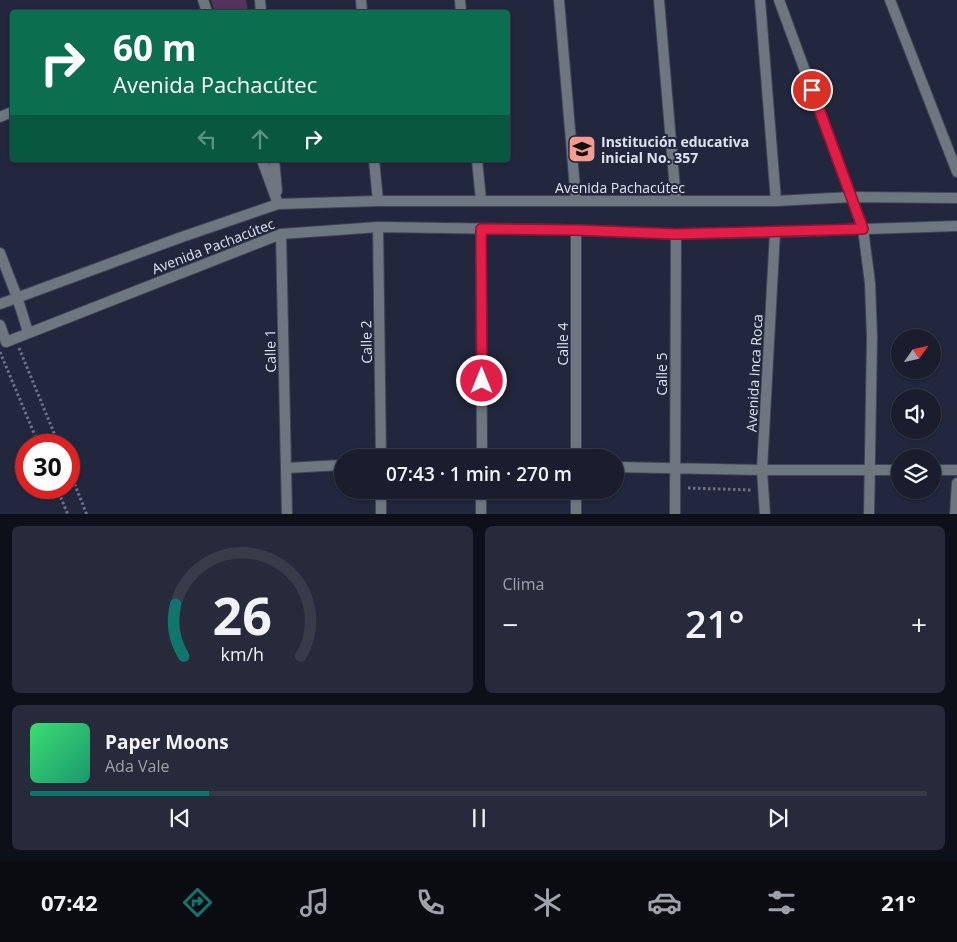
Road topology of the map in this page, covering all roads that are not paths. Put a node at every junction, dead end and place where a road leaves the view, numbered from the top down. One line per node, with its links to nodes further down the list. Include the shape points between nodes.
1 (559, 0): 14 (street)
2 (659, 0): 16 (street)
3 (760, 0): 17 (street)
4 (779, 0): 11 (street)
5 (890, 0): 10 (street)
6 (263, 162): 18 (street)
7 (274, 162): 18 (street)
8 (374, 162): 15 (street)
9 (477, 162): 13 (street)
10 (957, 172)
11 (852, 197): 12 (street, Avenida Pachacútec); 17 (street, Avenida Pachacútec); 22 (street)
12 (957, 198)
13 (482, 200): 14 (street, Avenida Pachacútec); 15 (street, Avenida Pachacútec)
14 (576, 200): 16 (street, Avenida Pachacútec)
15 (378, 201): 18 (street, Avenida Pachacútec)
16 (676, 201): 17 (street, Avenida Pachacútec)
17 (776, 201)
18 (278, 204): 28 (street, Avenida Pachacútec)
19 (957, 226): 22 (street, Avenida Pachacútec)
20 (378, 227): 21 (street, Avenida Pachacútec); 25 (street, Avenida Pachacútec); 33 (street, Calle 2)
21 (481, 229): 23 (street, Avenida Pachacútec); 34 (street)
22 (863, 229): 24 (street, Avenida Pachacútec); 41 (street, via 872,337)
23 (576, 230): 26 (street, Avenida Pachacútec); 35 (street, Calle 4)
24 (775, 232): 26 (street, Avenida Pachacútec); 40 (street, Avenida Inca Roca)
25 (280, 234): 31 (street, Avenida Pachacútec); 38 (street, Calle 1)
26 (676, 234): 39 (street, Calle 5)
27 (0, 253): 28 (street)
28 (17, 297): 29 (street, Avenida Pachacútec); 31 (street)
29 (0, 304)
30 (0, 325): 32 (street)
31 (28, 332): 32 (street, Avenida Pachacútec)
32 (7, 341)
33 (381, 449)
34 (482, 449)
35 (576, 449)
36 (334, 465): 38 (street)
37 (624, 467): 39 (street)
38 (286, 468): 49 (street, Calle 1)
39 (675, 468): 40 (street); 53 (street, Calle 5)
40 (762, 470): 41 (street); 54 (street, Avenida Inca Roca)
41 (869, 470): 42 (street); 55 (street)
42 (891, 470)
43 (941, 470): 44 (street)
44 (957, 470)
45 (957, 483): 56 (street)
46 (381, 499): 50 (street)
47 (481, 499): 51 (street)
48 (576, 499): 52 (street)
49 (287, 514)
50 (381, 514)
51 (481, 514)
52 (576, 514)
53 (675, 514)
54 (765, 514)
55 (869, 514)
56 (955, 514)

